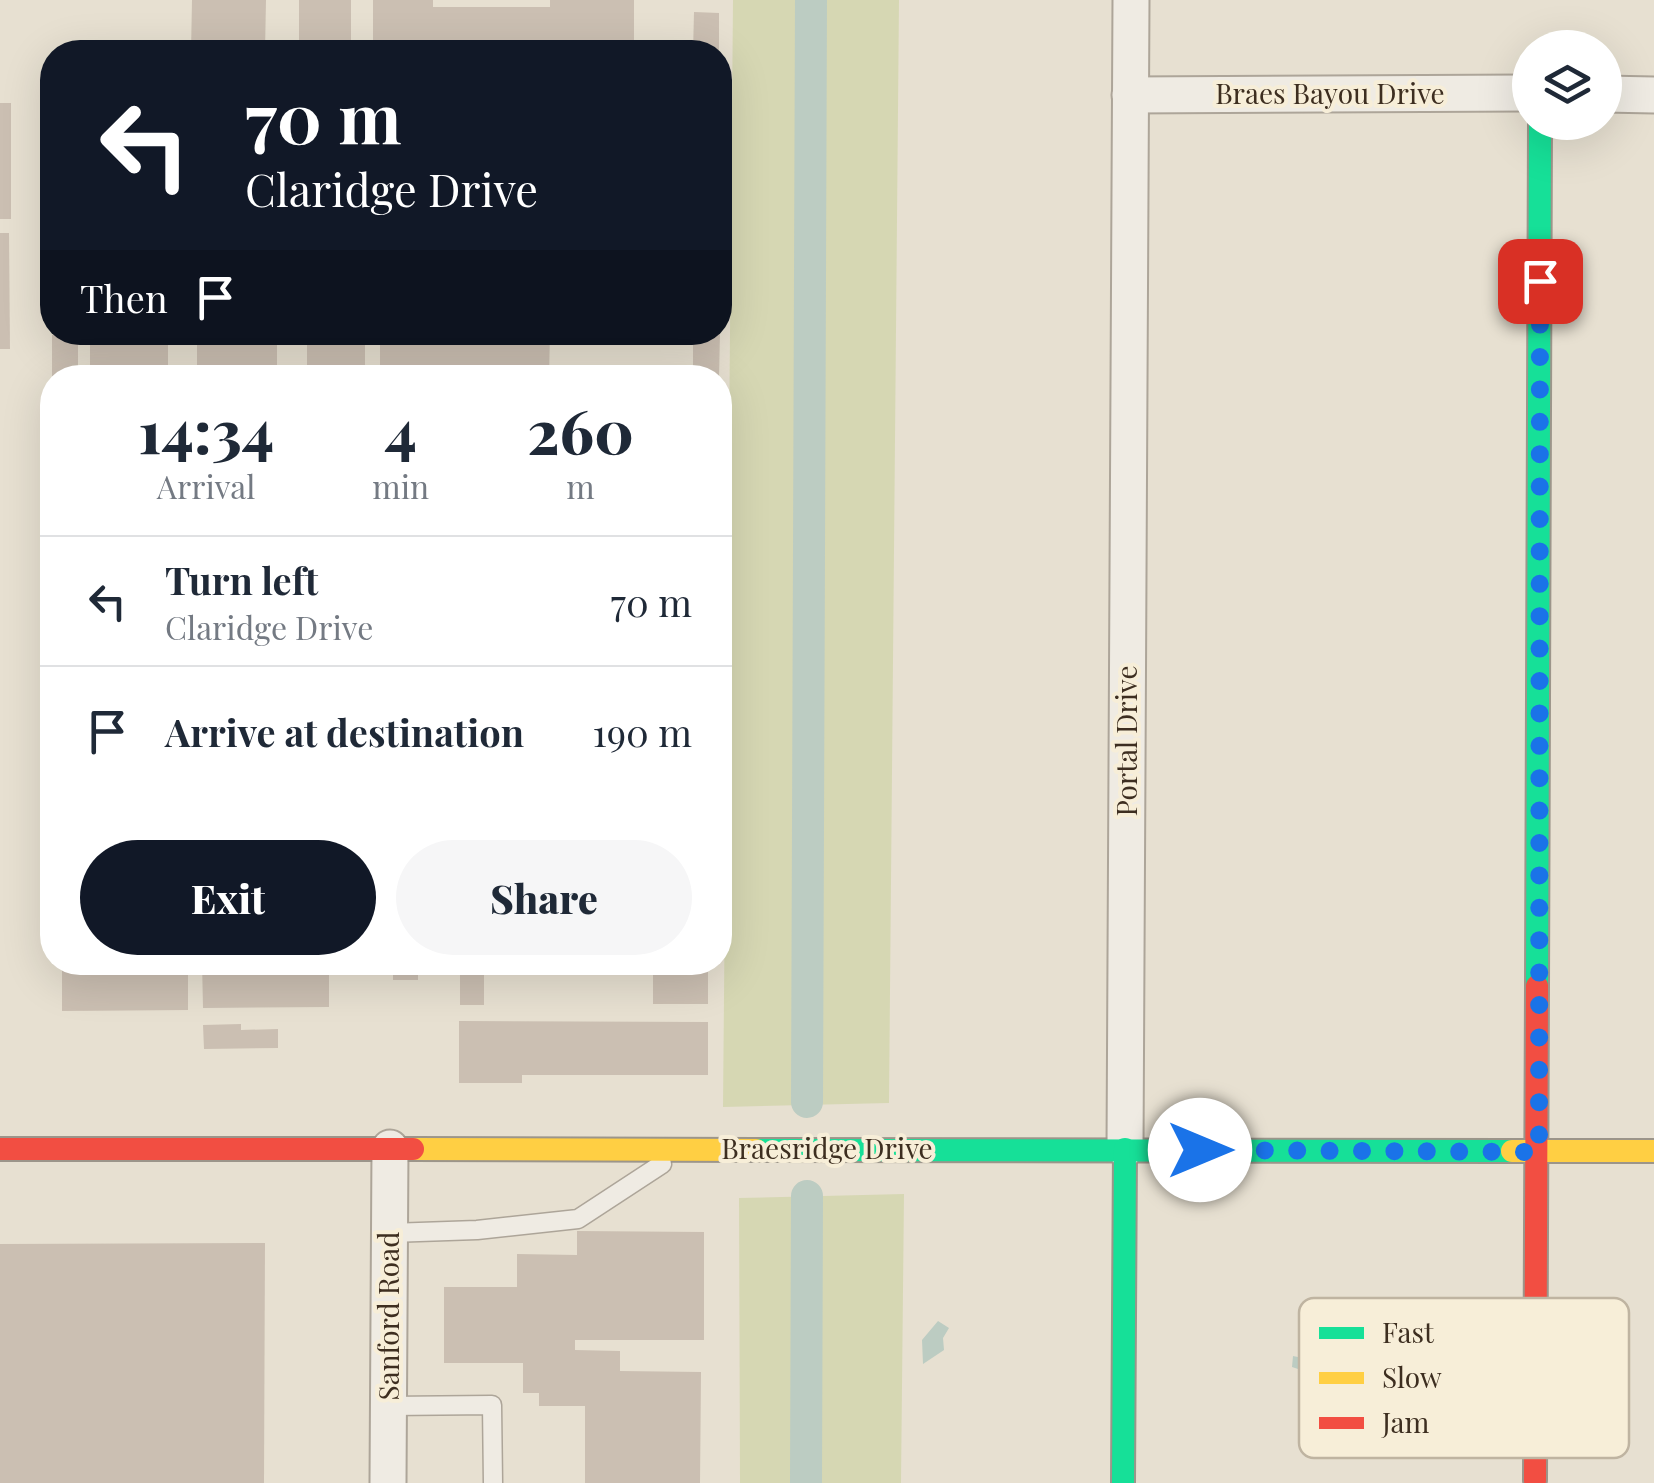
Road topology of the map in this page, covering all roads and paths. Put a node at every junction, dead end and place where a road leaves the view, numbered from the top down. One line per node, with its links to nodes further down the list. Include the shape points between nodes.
1 (1131, 0): 5 (street, Portal Drive)
2 (1512, 93): 5 (street, Braes Bayou Drive)
3 (1622, 94): 4 (street)
4 (1654, 95)
5 (1130, 96): 10 (street, Portal Drive)
6 (1540, 140): 12 (street)
7 (390, 1148): 8 (street, Braesridge Drive); 9 (street, Braesridge Drive); 13 (street, Sanford Road)
8 (0, 1149)
9 (689, 1149): 10 (street, Braesridge Drive); 13 (lane, via 578,1220)
10 (1125, 1149): 12 (street, Braesridge Drive); 18 (street, Portal Drive)
11 (1654, 1151): 12 (street, Braesridge Drive)
12 (1539, 1152): 14 (street)
13 (390, 1233): 15 (street, Sanford Road)
14 (1539, 1298)
15 (389, 1406): 16 (street, Sanford Road); 17 (lane, via 492,1405)
16 (388, 1483)
17 (493, 1483)
18 (1123, 1483)

